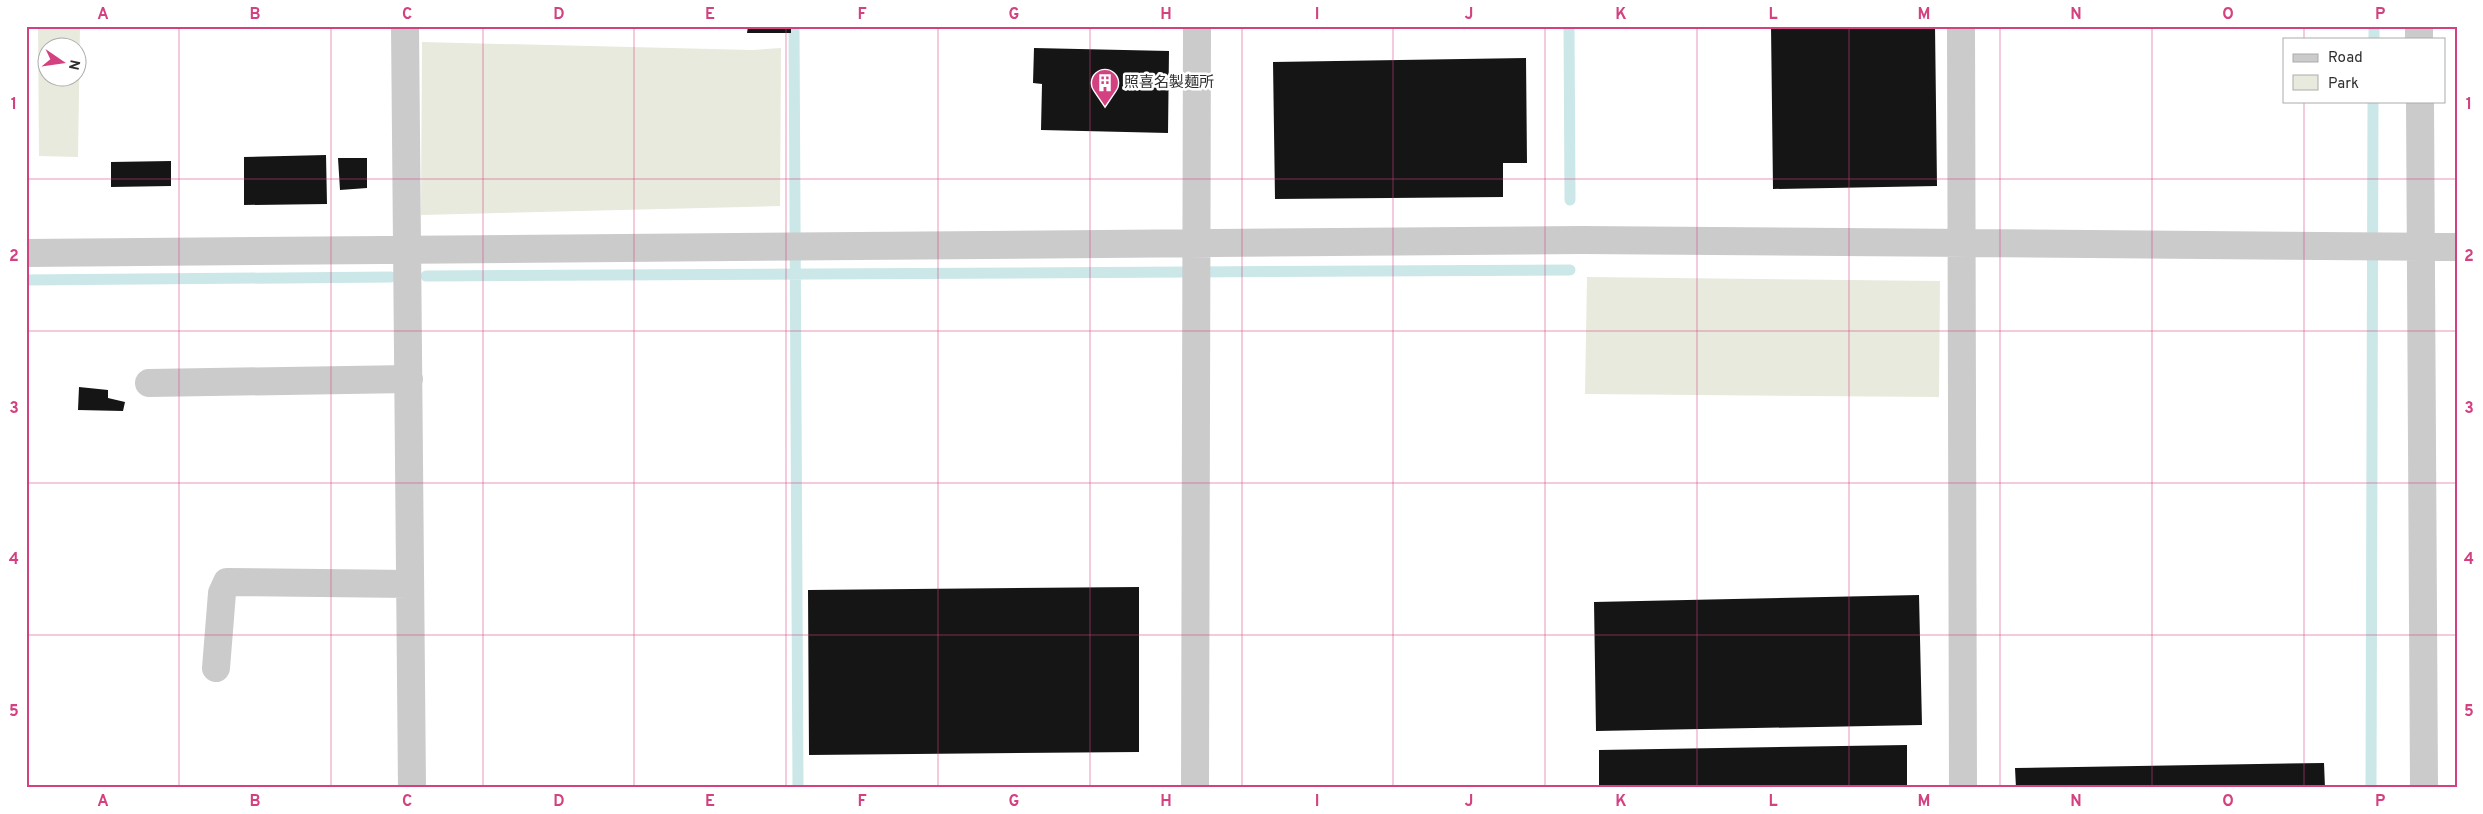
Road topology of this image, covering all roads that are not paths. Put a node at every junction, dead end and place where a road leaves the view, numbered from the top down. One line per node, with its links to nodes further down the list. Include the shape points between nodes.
1 (405, 26): 9 (street)
2 (1197, 26): 5 (street)
3 (1961, 26): 6 (street)
4 (2420, 102): 7 (street)
5 (1196, 243): 6 (street, via 1581,240); 9 (street); 16 (street)
6 (1963, 243): 7 (street); 17 (street)
7 (2421, 247): 8 (street); 18 (street)
8 (2457, 247)
9 (408, 249): 10 (street); 11 (street)
10 (26, 253)
11 (409, 379): 12 (street); 13 (street)
12 (149, 383)
13 (410, 584): 14 (street, via 227,582 222,593); 15 (street)
14 (216, 668)
15 (412, 788)
16 (1195, 788)
17 (1963, 788)
18 (2424, 788)

